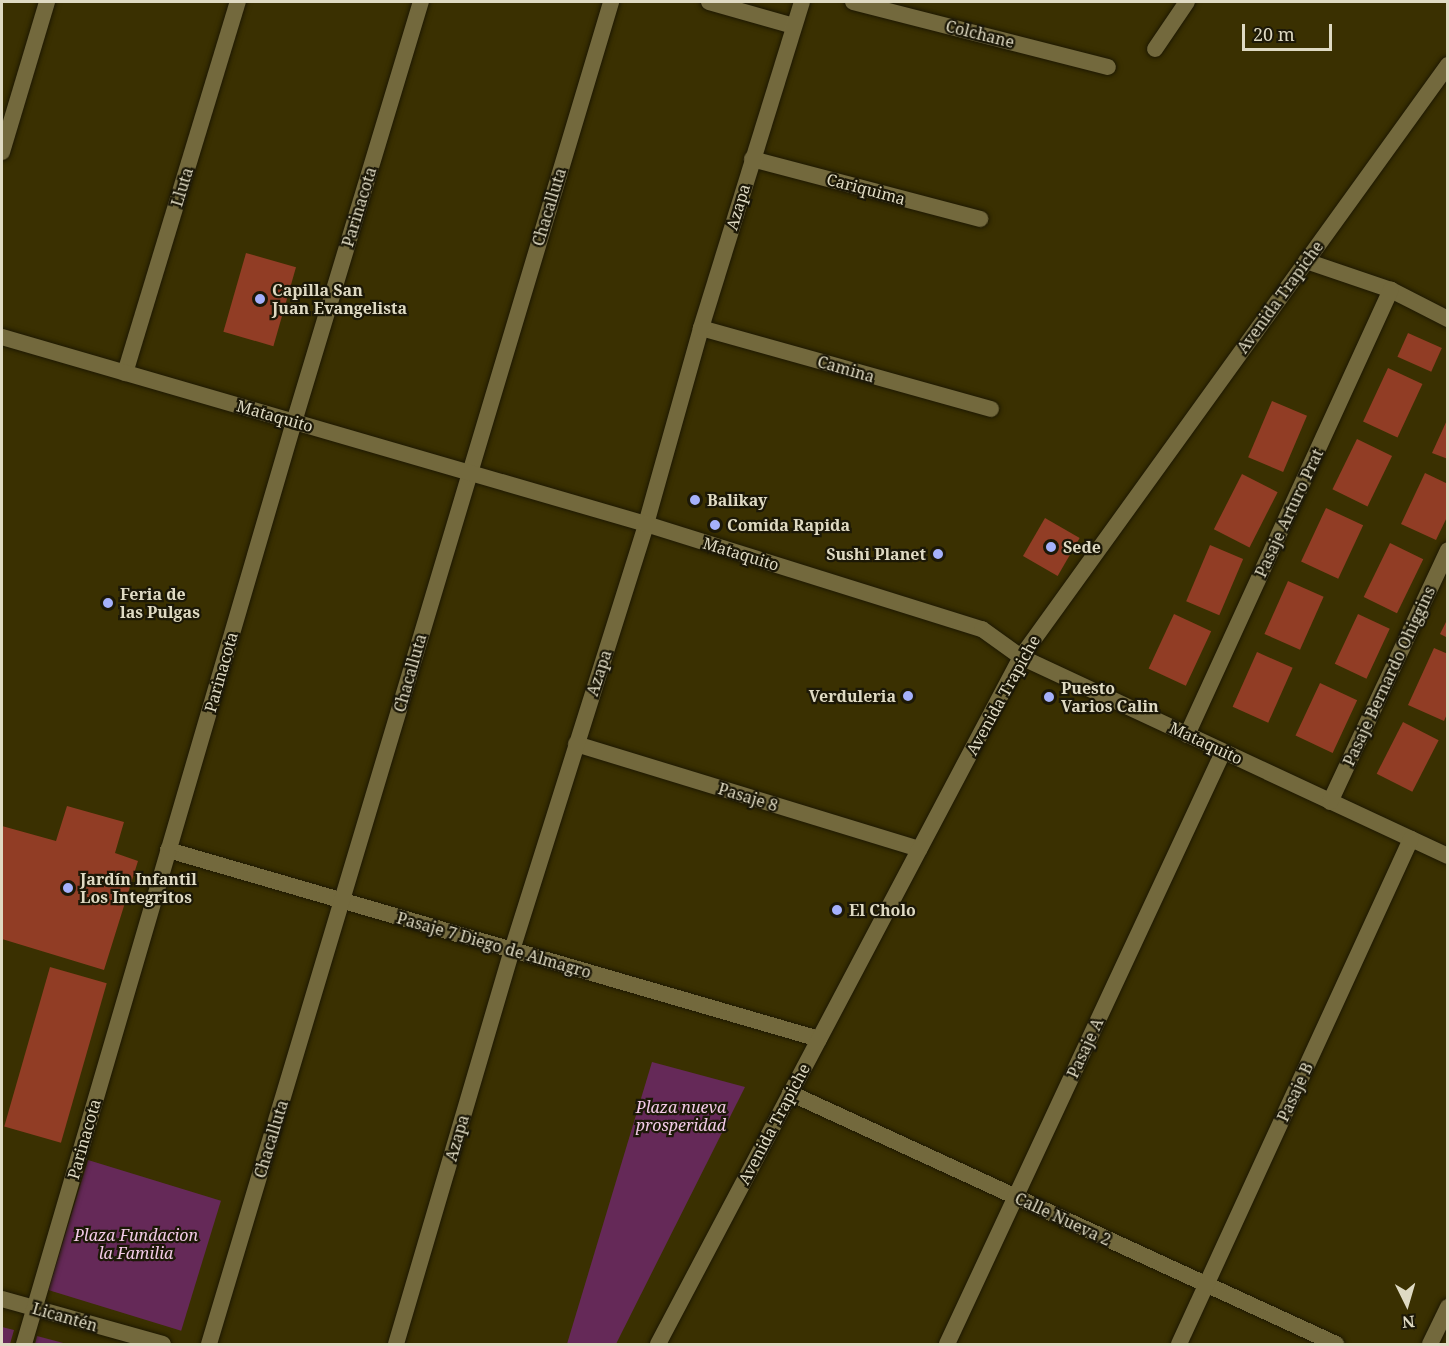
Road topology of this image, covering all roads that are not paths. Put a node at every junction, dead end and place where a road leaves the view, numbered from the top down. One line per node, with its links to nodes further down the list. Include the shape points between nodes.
1 (47, 2): 13 (street)
2 (238, 2): 21 (street, Lluta)
3 (421, 2): 23 (street, Parinacota)
4 (611, 2): 24 (street, Chacalluta)
5 (709, 2): 9 (street)
6 (802, 2): 9 (street, Azapa)
7 (853, 2): 12 (street, Colchane)
8 (1187, 2): 10 (street)
9 (794, 26): 14 (street, Azapa)
10 (1155, 49)
11 (1448, 66): 16 (street, Avenida Trapiche)
12 (1108, 67)
13 (2, 152)
14 (752, 159): 15 (street, Cariquima); 19 (street, Azapa)
15 (980, 219)
16 (1306, 261): 17 (street); 27 (street, Avenida Trapiche)
17 (1392, 291): 18 (street); 28 (street, Pasaje Arturo Prat)
18 (1448, 319)
19 (701, 328): 22 (street, Camina); 25 (street, Azapa)
20 (2, 337): 21 (street, Mataquito)
21 (125, 373): 23 (street, Mataquito)
22 (992, 409)
23 (294, 422): 24 (street, Mataquito); 34 (street, Parinacota)
24 (468, 473): 25 (street, Mataquito); 36 (street, Chacalluta)
25 (646, 524): 27 (street, Mataquito, via 982,629); 29 (street, Azapa)
26 (1448, 550): 31 (street, Pasaje Bernardo Ohiggins)
27 (1021, 657): 28 (street, Mataquito); 33 (street, Avenida Trapiche)
28 (1187, 735): 30 (street, Mataquito)
29 (576, 744): 33 (street, Pasaje 8); 37 (street, Azapa)
30 (1223, 752): 31 (street, Mataquito); 40 (street, Pasaje A)
31 (1330, 802): 32 (street, Mataquito)
32 (1411, 839): 35 (street, Mataquito); 41 (street, Pasaje B)
33 (919, 849): 38 (street, Avenida Trapiche)
34 (168, 850): 36 (street, Pasaje 7 Diego de Almagro); 44 (street, Parinacota)
35 (1448, 856)
36 (342, 901): 37 (street, Pasaje 7 Diego de Almagro); 47 (street, Chacalluta)
37 (512, 950): 38 (street, Pasaje 7 Diego de Almagro); 48 (street, Azapa)
38 (819, 1039): 39 (street, Avenida Trapiche)
39 (790, 1093): 40 (street, Calle Nueva 2); 49 (street, Avenida Trapiche)
40 (1016, 1197): 41 (street, Calle Nueva 2); 50 (street, Pasaje A)
41 (1207, 1285): 51 (street, Pasaje B); 52 (street, Calle Nueva 2)
42 (2, 1299): 44 (street, Licantén)
43 (1448, 1307): 53 (street)
44 (34, 1308): 45 (street, Parinacota); 46 (street, Licantén)
45 (24, 1344)
46 (163, 1344)
47 (208, 1344)
48 (396, 1344)
49 (658, 1344)
50 (947, 1344)
51 (1179, 1344)
52 (1336, 1344)
53 (1430, 1344)

